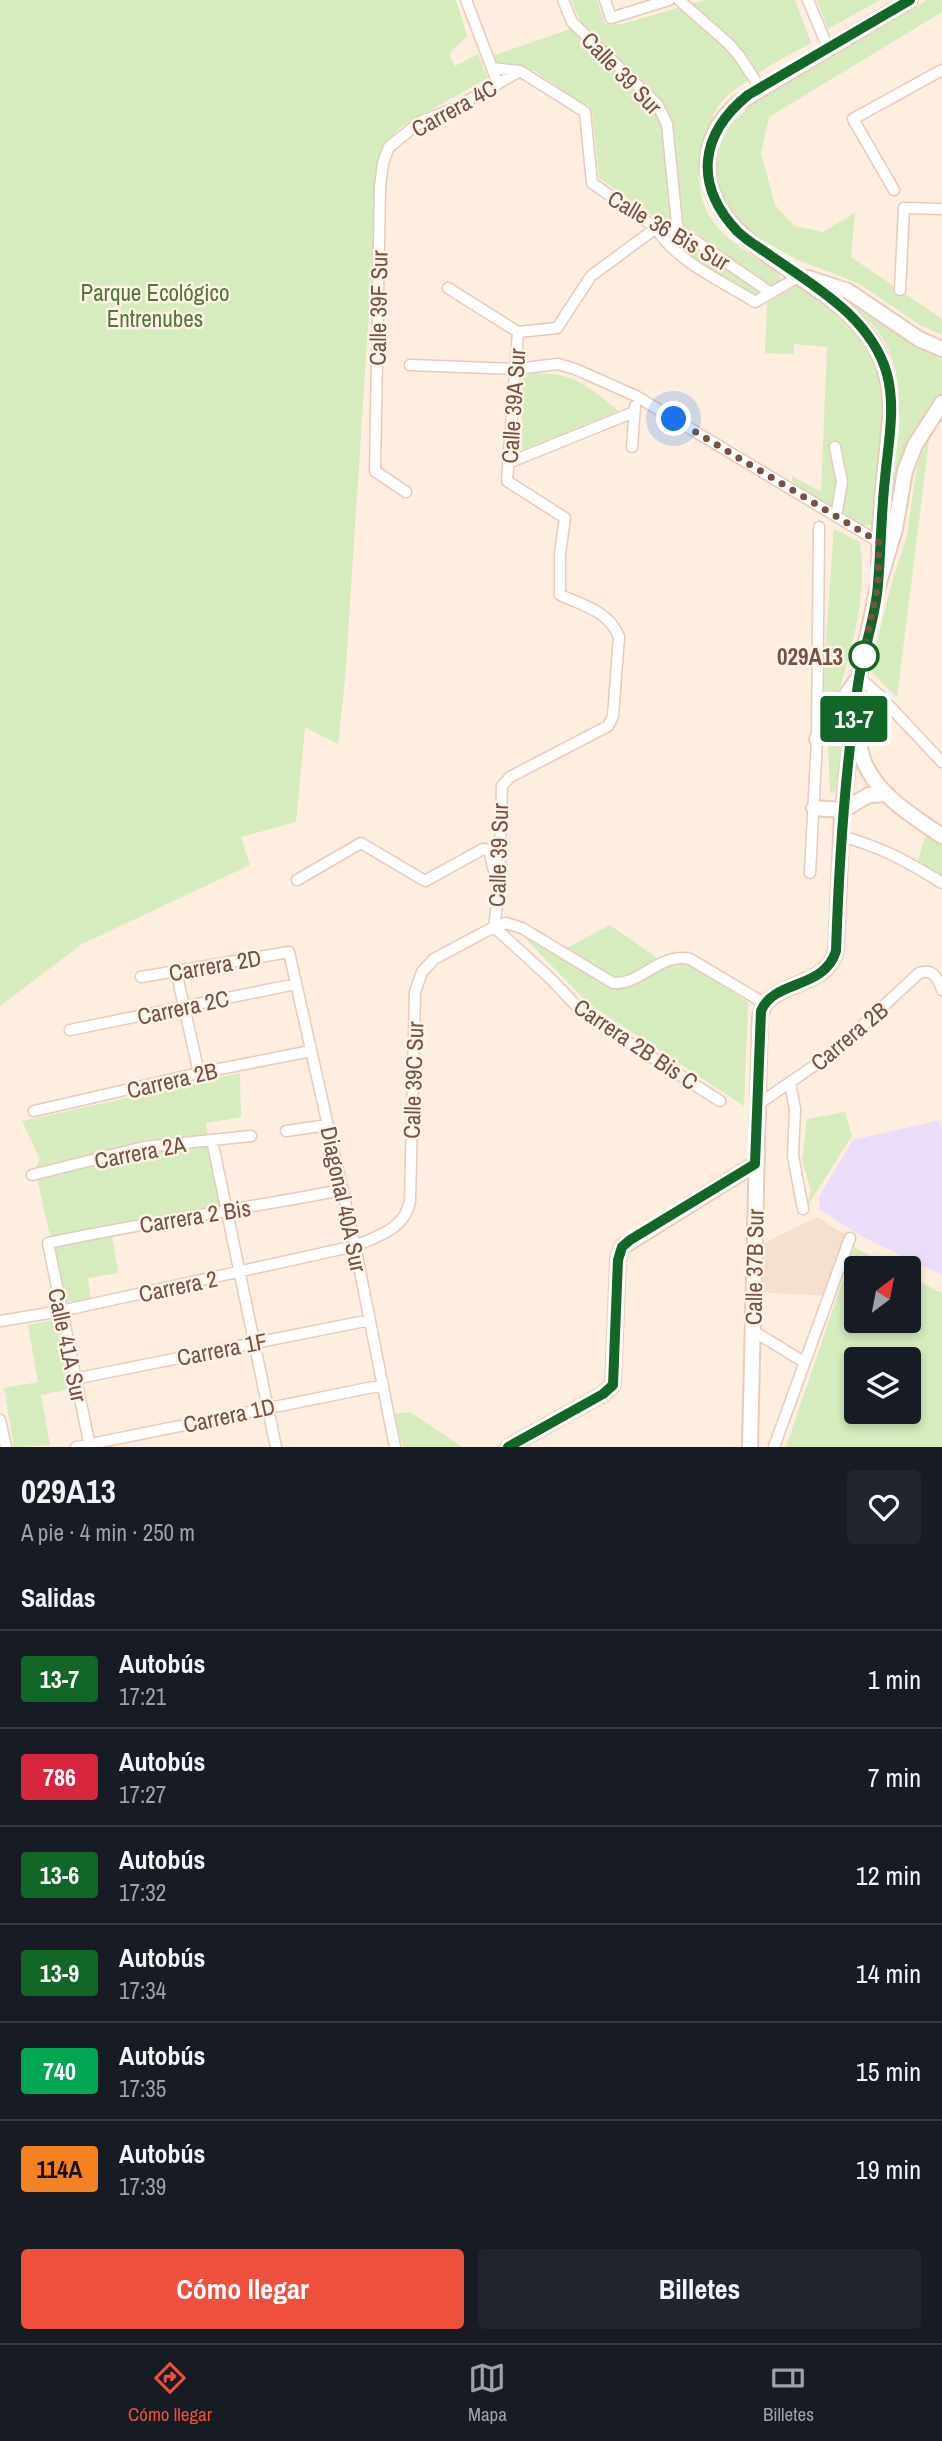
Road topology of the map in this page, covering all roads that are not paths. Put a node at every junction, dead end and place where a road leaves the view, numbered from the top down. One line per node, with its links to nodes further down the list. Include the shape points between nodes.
1 (466, 0): 9 (street)
2 (563, 0): 19 (street, Calle 39 Sur, via 572,22 664,115)
3 (605, 0): 4 (street, Calle 39 Sur, via 611,18)
4 (669, 0)
5 (679, 0): 13 (street, via 729,44)
6 (808, 0): 8 (street)
7 (910, 0): 8 (main road)
8 (828, 48): 13 (main road)
9 (492, 68): 11 (street, Carrera 4C); 12 (street)
10 (942, 70): 16 (street, via 853,119)
11 (520, 71): 12 (street, Carrera 4C); 14 (street, Carrera 4C)
12 (498, 84): 15 (street, Carrera 4C, via 420,121)
13 (760, 88): 20 (main road, via 719,124 709,150 709,180 718,205 736,230)
14 (585, 112): 18 (street, Calle 36 Bis Sur, via 592,183)
15 (389, 147): 34 (street, Calle 39F Sur, via 380,187 375,471)
16 (894, 190)
17 (942, 209): 22 (street, via 904,208)
18 (656, 228): 19 (street, Calle 36 Bis Sur); 23 (street, via 675,251 755,302); 24 (street, via 591,276 558,328)
19 (678, 234): 23 (street, Calle 36 Bis Sur, via 691,237)
20 (800, 276): 23 (street); 25 (main road, via 839,287); 37 (main road, via 865,331 887,375 891,408)
21 (448, 288): 24 (street)
22 (900, 290)
23 (771, 293)
24 (518, 332): 27 (street, Calle 39A Sur)
25 (942, 349)
26 (410, 365): 27 (street)
27 (515, 369): 28 (street, via 558,364); 33 (street, Calle 39A Sur)
28 (636, 397): 30 (street); 35 (street)
29 (942, 403): 38 (main road, via 910,455)
30 (634, 412): 31 (street); 33 (street)
31 (632, 447)
32 (835, 447): 35 (street, via 842,482)
33 (508, 463): 43 (street, Calle 39A Sur, via 507,481 565,518 560,595 603,615 619,638 613,716 608,726)
34 (406, 492)
35 (836, 516): 37 (street)
36 (819, 527): 41 (street)
37 (879, 542): 38 (main road)
38 (878, 586): 39 (main road)
39 (859, 677): 40 (main road); 41 (main road); 42 (street)
40 (854, 723): 44 (main road, via 864,762); 46 (main road)
41 (817, 739): 45 (street)
42 (942, 762)
43 (503, 783): 49 (street, Calle 39 Sur)
44 (886, 794): 46 (main road, via 869,795); 48 (main road)
45 (814, 808): 46 (main road); 50 (street)
46 (843, 810): 47 (main road)
47 (841, 836): 52 (street, via 873,845); 59 (main road, via 834,960 822,973)
48 (942, 836)
49 (499, 872): 51 (street, via 494,871 491,853 483,849 425,881 361,843); 53 (street, Calle 39 Sur)
50 (810, 873)
51 (297, 880)
52 (942, 883)
53 (494, 927): 59 (street, via 506,923 522,928 618,983 665,960 690,959); 65 (street, Carrera 2B Bis C, via 582,1012); 79 (street, Calle 39C Sur, via 434,959 418,979 409,1207 396,1226)
54 (289, 952): 55 (street, Carrera 2D); 57 (street, Diagonal 40A Sur)
55 (176, 971): 56 (street, Carrera 2D); 60 (street)
56 (141, 977)
57 (296, 984): 60 (street, Carrera 2C); 62 (street, Diagonal 40A Sur)
58 (942, 990): 64 (street, Carrera 2B, via 928,972 917,974 856,1034)
59 (764, 1003): 66 (main road, Calle 37B Sur)
60 (185, 1006): 61 (street, Carrera 2C); 63 (street)
61 (70, 1030)
62 (311, 1051): 63 (street, Carrera 2B); 68 (street, Diagonal 40A Sur)
63 (199, 1073): 67 (street, Carrera 2B)
64 (790, 1083): 66 (street, Carrera 2B); 75 (street, via 795,1109 793,1156)
65 (720, 1101)
66 (757, 1105): 72 (main road, Calle 37B Sur)
67 (34, 1111)
68 (328, 1125): 69 (street); 74 (street, Diagonal 40A Sur)
69 (286, 1131)
70 (251, 1136): 71 (street, Carrera 2A)
71 (212, 1140): 73 (street, Carrera 2A, via 144,1147); 76 (street)
72 (755, 1164): 96 (main road, via 622,1247 615,1376 610,1388); 97 (main road, Calle 37B Sur)
73 (32, 1175)
74 (342, 1190): 76 (street, Carrera 2 Bis); 79 (street, Diagonal 40A Sur)
75 (803, 1209)
76 (227, 1212): 78 (street, Carrera 2 Bis); 80 (street)
77 (850, 1238): 86 (street)
78 (48, 1243): 81 (street, Calle 41A Sur)
79 (355, 1246): 80 (street, Carrera 2); 82 (street, Diagonal 40A Sur)
80 (239, 1272): 81 (street, Carrera 2); 85 (street)
81 (61, 1311): 83 (street, Carrera 2); 87 (street, Calle 41A Sur)
82 (370, 1320): 85 (street, Carrera 1F); 88 (street, Diagonal 40A Sur)
83 (0, 1321)
84 (758, 1334): 86 (street)
85 (254, 1342): 87 (street, Carrera 1F); 89 (street)
86 (804, 1362): 98 (street)
87 (75, 1379): 91 (street, Calle 41A Sur)
88 (383, 1385): 89 (street, Carrera 1D); 95 (street, Diagonal 40A Sur)
89 (268, 1407): 91 (street, Carrera 1D); 94 (street)
90 (0, 1420): 92 (street)
91 (90, 1446): 93 (street, Carrera 1D)
92 (6, 1447)
93 (76, 1447)
94 (276, 1447)
95 (396, 1447)
96 (508, 1447)
97 (750, 1447)
98 (774, 1447)

